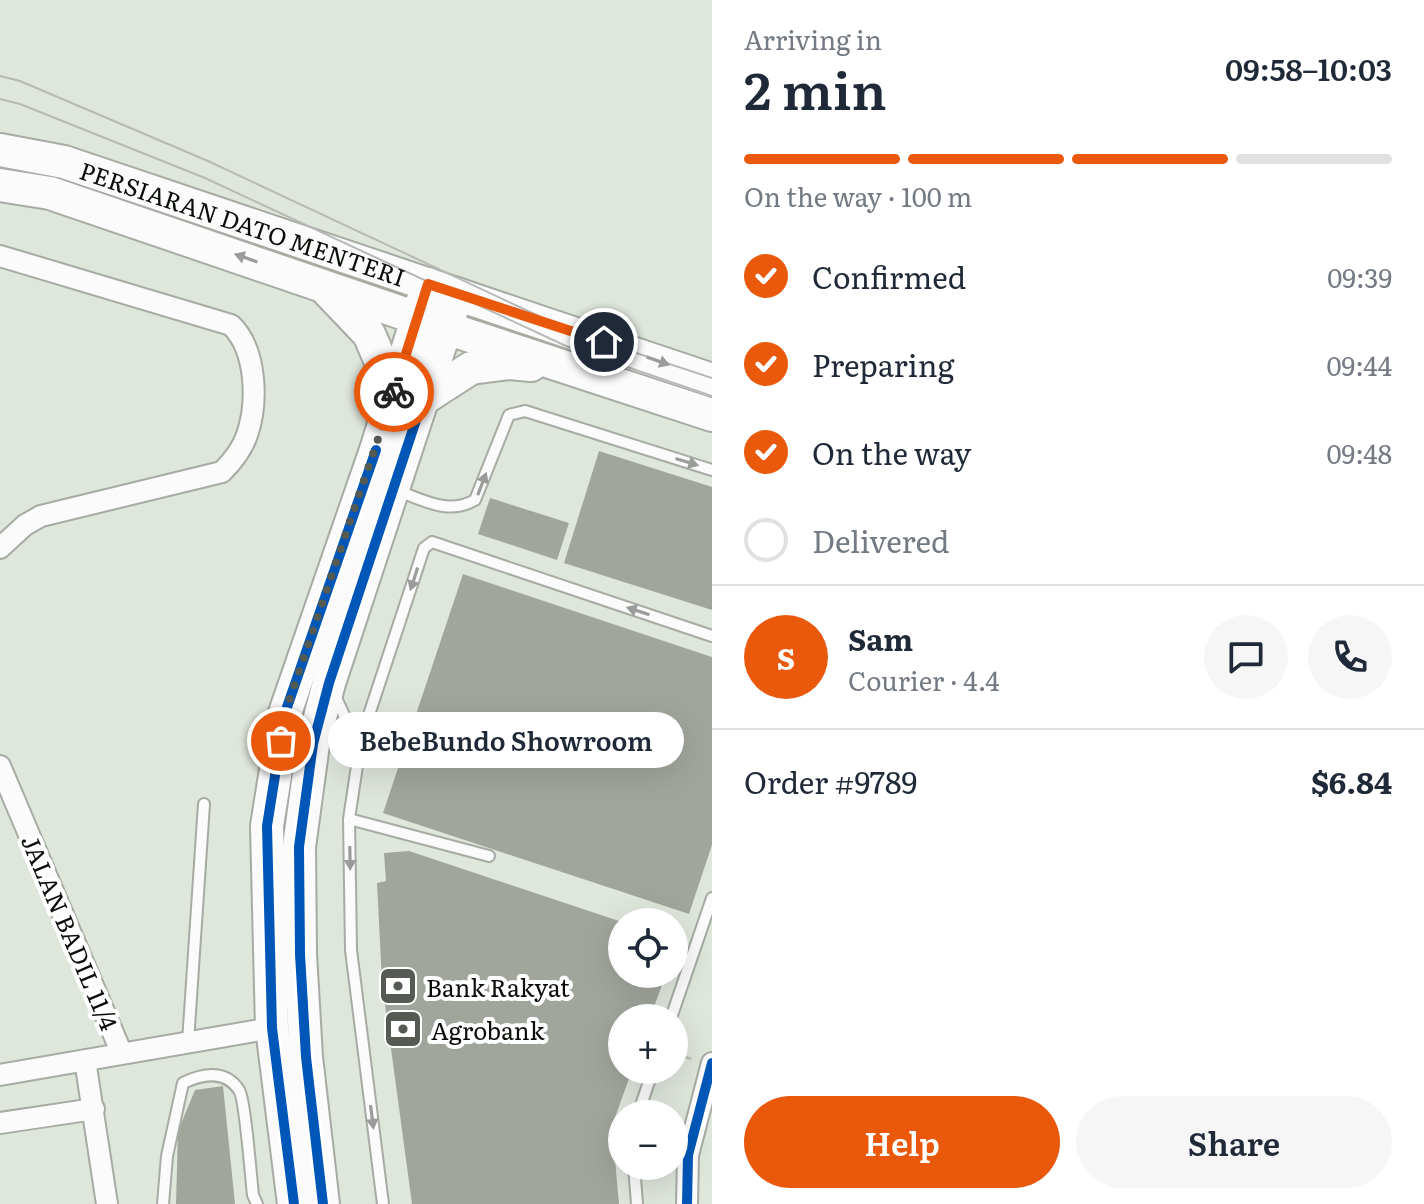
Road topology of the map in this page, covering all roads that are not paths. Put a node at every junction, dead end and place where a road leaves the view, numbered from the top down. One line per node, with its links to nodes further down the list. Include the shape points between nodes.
1 (0, 150): 5 (main road, PERSIARAN DATO MENTERI, via 64,162)
2 (0, 185): 4 (main road, PERSIARAN DATO MENTERI, one-way to 2, via 50,193)
3 (0, 256): 14 (street, via 231,325 245,345 253,411 237,457 222,472 41,516)
4 (320, 283): 6 (main road, PERSIARAN DATO MENTERI); 11 (main road, via 369,334 381,362)
5 (442, 289): 6 (main road); 8 (main road, PERSIARAN DATO MENTERI, one-way to 8)
6 (432, 323): 7 (main road, PERSIARAN DATO MENTERI); 9 (main road); 11 (main road)
7 (563, 367): 9 (main road, via 508,363 471,368); 10 (main road, PERSIARAN DATO MENTERI)
8 (712, 380)
9 (423, 399): 13 (main road)
10 (712, 415)
11 (376, 450): 24 (main road, via 285,713 267,826)
12 (712, 470): 13 (lane, one-way to 12, via 447,509 462,508 475,500 509,415 525,411)
13 (393, 489): 16 (main road)
14 (0, 548)
15 (712, 636): 17 (lane, one-way to 17, via 432,542 424,548)
16 (329, 683): 17 (lane); 37 (main road, via 313,744 299,847 306,1057)
17 (361, 739): 20 (lane)
18 (0, 766): 26 (street, JALAN BADIL 11/4)
19 (204, 804): 25 (lane)
20 (349, 819): 21 (lane); 38 (lane, one-way to 38, via 351,950)
21 (489, 856)
22 (712, 898): 23 (lane)
23 (676, 1004)
24 (272, 1028): 25 (street); 36 (main road)
25 (188, 1042): 26 (street)
26 (122, 1054): 27 (street)
27 (85, 1060): 29 (street); 30 (street)
28 (704, 1061): 40 (street, via 688,1155)
29 (0, 1075)
30 (94, 1109): 31 (street); 33 (street)
31 (0, 1123)
32 (635, 1180): 39 (lane)
33 (107, 1204)
34 (163, 1204): 35 (lane, via 183,1083 201,1074 227,1078 240,1091)
35 (257, 1204)
36 (294, 1204)
37 (323, 1204)
38 (383, 1204)
39 (637, 1204)
40 (687, 1204)

